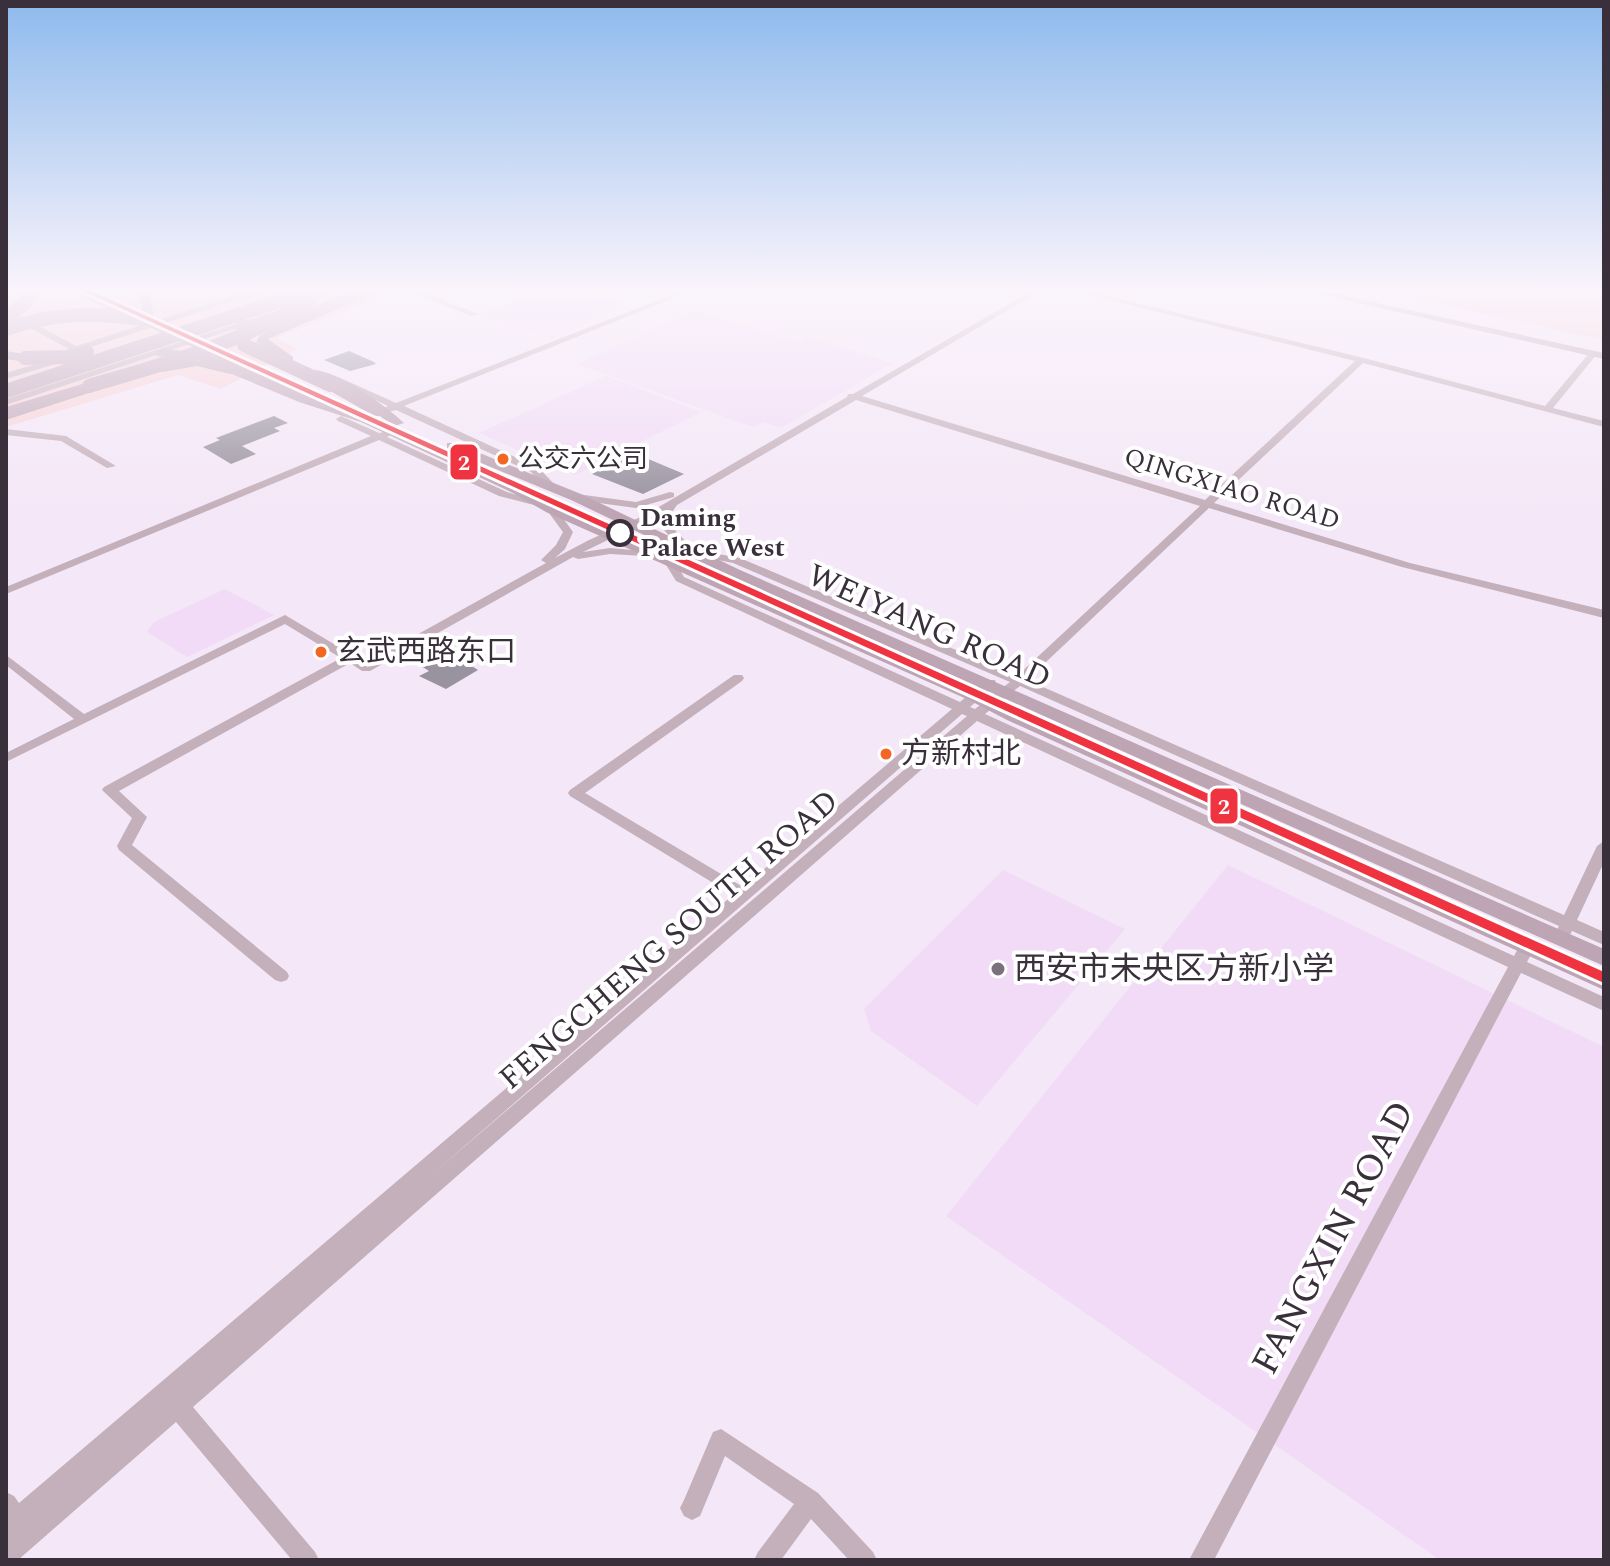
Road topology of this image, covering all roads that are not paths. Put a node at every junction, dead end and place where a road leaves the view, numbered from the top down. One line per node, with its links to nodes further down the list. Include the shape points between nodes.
1 (49, 363): 21 (street)
2 (66, 363): 23 (highway, bridge)
3 (90, 363): 20 (highway, bridge)
4 (109, 363): 20 (highway, bridge)
5 (126, 363): 27 (street)
6 (159, 363): 23 (highway, bridge, via 73,381)
7 (164, 363): 29 (highway, bridge)
8 (196, 363): 29 (main road)
9 (197, 363): 30 (main road, via 221,367 341,419)
10 (221, 363): 24 (highway, bridge)
11 (245, 363): 24 (main road, WEIYANG ROAD, bridge)
12 (286, 363): 22 (highway, bridge)
13 (295, 363): 22 (main road)
14 (521, 363): 30 (street)
15 (908, 363): 26 (street)
16 (912, 363): 26 (street)
17 (1358, 363): 40 (street, FENGCHENG SOUTH ROAD)
18 (1373, 363): 28 (street)
19 (1591, 363): 28 (street)
20 (68, 371): 25 (highway, bridge)
21 (6, 376)
22 (328, 381): 30 (highway)
23 (6, 382)
24 (300, 389): 30 (main road, WEIYANG ROAD)
25 (6, 391)
26 (853, 397): 37 (street); 38 (street); 40 (street, QINGXIAO ROAD)
27 (6, 402)
28 (1550, 410): 31 (street)
29 (6, 414)
30 (384, 422): 33 (main road, WEIYANG ROAD); 34 (street); 41 (main road, WEIYANG ROAD, via 429,455); 47 (street)
31 (1604, 424)
32 (6, 432): 35 (street, via 63,438)
33 (449, 445): 34 (street); 36 (main road, WEIYANG ROAD)
34 (483, 446): 36 (street, via 535,470)
35 (111, 466)
36 (551, 487): 39 (main road, WEIYANG ROAD)
37 (670, 495): 39 (street, via 636,505); 42 (street)
38 (684, 496): 42 (street); 44 (street, via 665,515 669,530)
39 (576, 497): 42 (main road, WEIYANG ROAD)
40 (1205, 504): 48 (street, QINGXIAO ROAD, via 1406,565); 53 (street, FENGCHENG SOUTH ROAD)
41 (545, 506): 43 (main road, WEIYANG ROAD); 46 (street, via 568,532)
42 (628, 523): 43 (street); 44 (main road, WEIYANG ROAD)
43 (607, 533): 45 (main road, WEIYANG ROAD); 46 (street)
44 (692, 551): 52 (main road, WEIYANG ROAD); 53 (street, via 736,560)
45 (663, 557): 46 (street, via 598,552); 54 (main road, WEIYANG ROAD)
46 (549, 562): 50 (street)
47 (6, 591)
48 (1604, 614)
49 (6, 659): 55 (street)
50 (358, 663): 55 (street, via 285,619); 63 (street, via 109,790 140,817 124,846)
51 (738, 678): 58 (street, via 575,793)
52 (990, 683): 53 (main road, WEIYANG ROAD); 54 (street, FENGCHENG SOUTH ROAD)
53 (1014, 686): 54 (street, FENGCHENG SOUTH ROAD); 59 (main road, WEIYANG ROAD)
54 (975, 706): 58 (street, FENGCHENG SOUTH ROAD); 61 (main road, WEIYANG ROAD); 66 (street, FENGCHENG SOUTH ROAD)
55 (83, 719): 56 (street)
56 (6, 758)
57 (1604, 846): 59 (street)
58 (745, 895): 69 (street, FENGCHENG SOUTH ROAD)
59 (1564, 930): 60 (street); 62 (main road, WEIYANG ROAD)
60 (1604, 939)
61 (1523, 956): 64 (main road, WEIYANG ROAD); 65 (street); 74 (street, FANGXIN ROAD)
62 (1604, 958)
63 (281, 976)
64 (1604, 982)
65 (1604, 1004)
66 (178, 1407): 69 (street, FENGCHENG SOUTH ROAD); 71 (street)
67 (810, 1501): 68 (street, via 721,1440); 72 (street); 73 (street)
68 (692, 1508)
69 (14, 1522): 70 (street, FENGCHENG SOUTH ROAD)
70 (6, 1555)
71 (307, 1560)
72 (766, 1560)
73 (865, 1560)
74 (1201, 1560)

